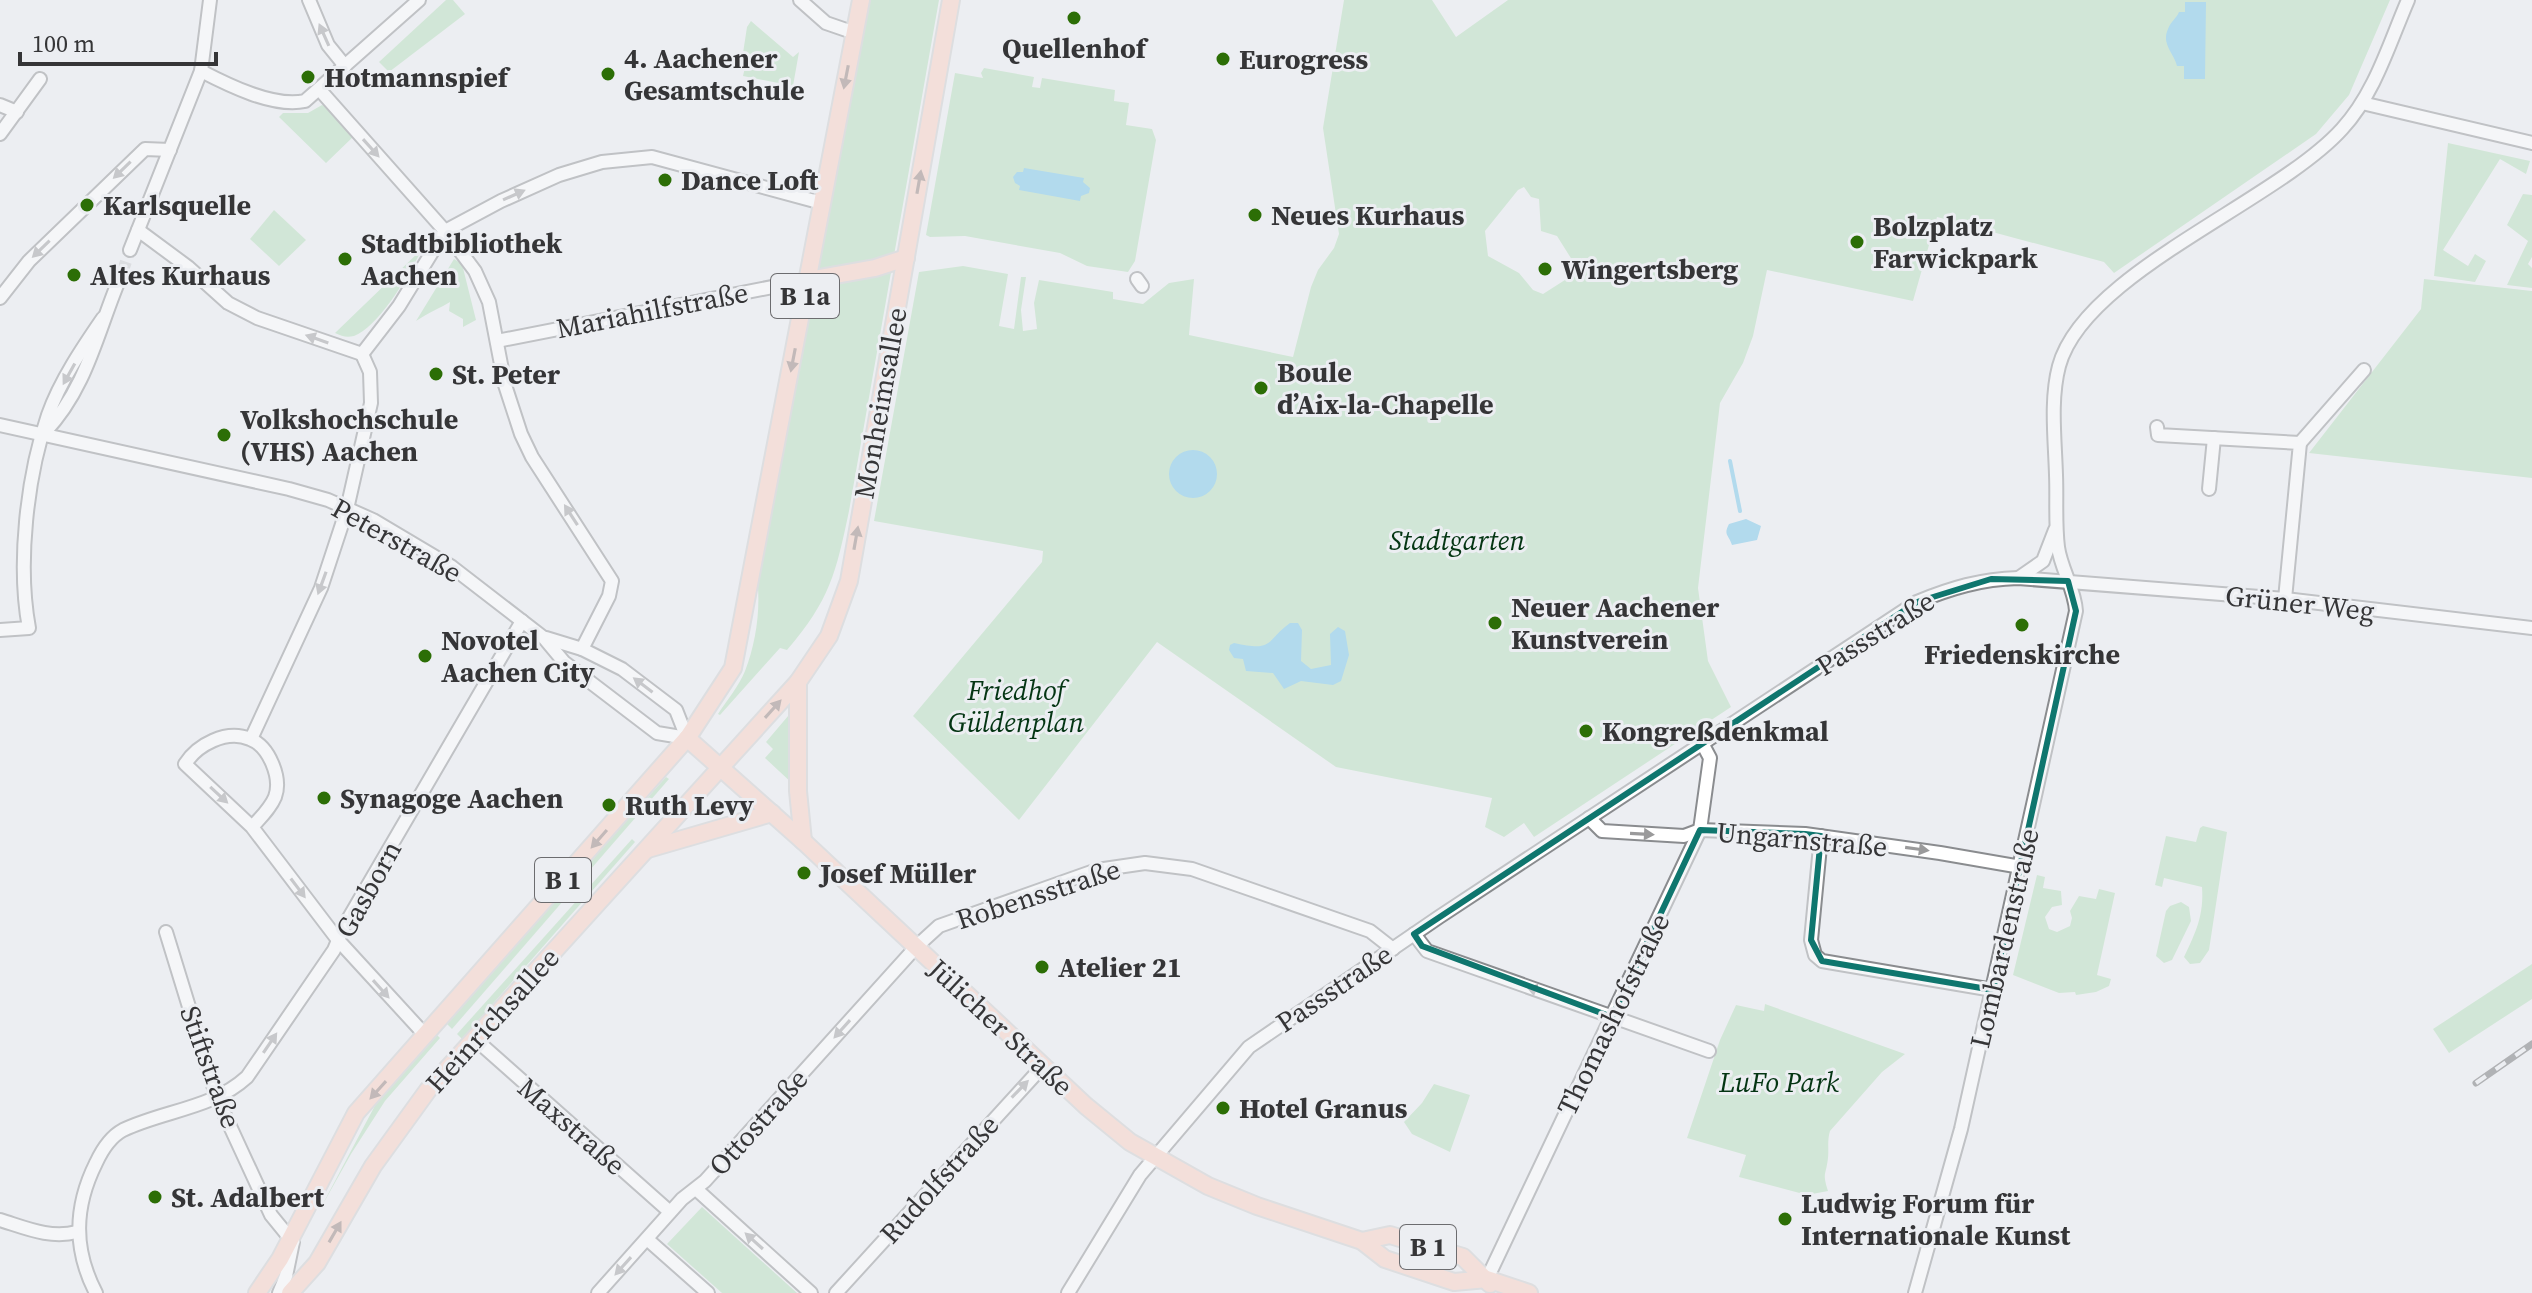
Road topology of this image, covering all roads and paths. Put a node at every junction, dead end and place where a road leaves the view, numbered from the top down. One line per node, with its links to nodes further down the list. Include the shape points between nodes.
1 (210, 0): 10 (street)
2 (309, 0): 9 (street, one-way to 2, via 328,45)
3 (419, 0): 9 (street)
4 (800, 0): 8 (street, via 826,23)
5 (861, 0): 8 (main road, B 1a)
6 (951, 0): 23 (main road, Monheimsallee, one-way to 6)
7 (2408, 0): 13 (street)
8 (855, 33): 19 (main road, B 1a, one-way to 19)
9 (345, 66): 12 (street)
10 (201, 71): 12 (street, via 233,88 290,102 305,101); 18 (street)
11 (40, 79): 15 (street)
12 (319, 89): 21 (street, one-way to 21)
13 (2362, 103): 17 (street); 37 (street, via 2315,155 2133,277 2078,327 2066,345 2055,386)
14 (0, 105): 15 (street)
15 (17, 112): 16 (street)
16 (0, 134)
17 (2532, 143)
18 (170, 150): 20 (street); 26 (street, one-way to 26, via 145,149 29,261)
19 (822, 203): 21 (street, one-way to 19, via 559,175 629,158 652,157); 25 (main road, B 1a)
20 (138, 230): 22 (street); 28 (street, one-way to 20, via 228,303)
21 (445, 231): 27 (street, via 475,271 489,302); 28 (street)
22 (130, 250)
23 (906, 258): 25 (main road); 46 (main road, Monheimsallee, one-way to 23, via 829,636 849,581)
24 (122, 273): 32 (street, via 103,318 57,395)
25 (808, 280): 27 (street, Mariahilfstraße); 47 (main road, B 1a, one-way to 47, via 738,651 733,668)
26 (0, 298)
27 (497, 341): 45 (street, one-way to 27, via 612,581 532,457 505,385)
28 (362, 354): 36 (street, via 372,389)
29 (2364, 370): 34 (street)
30 (0, 425): 32 (street, Peterstraße)
31 (2157, 427): 33 (street, via 2158,435)
32 (43, 434): 36 (street, Peterstraße, via 289,489); 43 (street, via 32,476 25,550 22,595 29,628)
33 (2214, 438): 34 (street); 35 (street)
34 (2300, 443): 40 (street)
35 (2209, 489)
36 (347, 509): 41 (street, Peterstraße, via 452,567); 48 (street, one-way to 48, via 321,588)
37 (2057, 524): 38 (street, via 2043,561); 39 (street)
38 (2018, 578): 39 (street, Passstraße); 49 (street, Passstraße, via 1954,586 1917,602)
39 (2068, 581): 40 (street, Grüner Weg); 58 (street, Lombardenstraße, via 2076,611)
40 (2285, 599): 42 (street, Grüner Weg)
41 (522, 621): 44 (street, Peterstraße); 61 (street, Gasborn)
42 (2532, 628)
43 (0, 630)
44 (544, 638): 45 (street, Peterstraße); 47 (street, Peterstraße, via 564,662 657,733)
45 (582, 649): 47 (street, Peterstraße, one-way to 45, via 676,710 622,669)
46 (798, 682): 50 (main road, Monheimsallee, one-way to 46); 56 (main road)
47 (687, 738): 50 (main road, Jülicher Straße); 66 (main road, Heinrichsallee / B 1, one-way to 66)
48 (251, 739): 53 (street, via 265,751 277,779 269,808); 53 (street, one-way to 53, via 236,736 206,744 185,764)
49 (1702, 743): 52 (street, Passstraße); 54 (street, Thomashofstraße, via 1710,758)
50 (721, 767): 51 (main road, Jülicher Straße); 57 (main road, Heinrichsallee)
51 (772, 813): 56 (main road, Jülicher Straße / B 1); 57 (main road)
52 (1589, 818): 54 (street, Ungarnstraße, one-way to 54, via 1602,831 1684,836); 60 (street, Passstraße)
53 (252, 827): 61 (street, one-way to 61)
54 (1700, 830): 55 (street, Ungarnstraße); 65 (street, Thomashofstraße)
55 (1821, 836): 58 (street, Ungarnstraße, one-way to 58); 64 (street, via 1811,940 1815,955 1829,964)
56 (803, 841): 62 (main road, Jülicher Straße / B 1)
57 (646, 850): 67 (main road, Heinrichsallee / B 1)
58 (2021, 867): 64 (street, Lombardenstraße)
59 (166, 932): 70 (street, Stiftstraße)
60 (1414, 934): 63 (street, Passstraße); 65 (street, one-way to 60, via 1427,951)
61 (338, 940): 66 (street, one-way to 66); 70 (street, Gasborn, one-way to 61, via 247,1077)
62 (916, 947): 63 (street, Robensstraße, via 939,926 1089,872 1145,863 1192,869 1268,894 1370,931); 69 (main road, Jülicher Straße / B 1); 72 (street, Ottostraße, one-way to 72)
63 (1393, 949): 71 (street, Passstraße, via 1249,1047)
64 (1993, 990): 90 (street, Lombardenstraße)
65 (1612, 1017): 68 (street); 79 (street, Thomashofstraße)
66 (426, 1036): 76 (main road, Heinrichsallee / B 1, one-way to 76, via 356,1113)
67 (475, 1039): 73 (street, Maxstraße); 83 (main road, Heinrichsallee / B 1, one-way to 67, via 317,1263 400,1128)
68 (1709, 1051)
69 (1043, 1066): 71 (main road, Jülicher Straße / B 1); 87 (street, Rudolfstraße, one-way to 69)
70 (217, 1098): 75 (street, via 114,1136 87,1180); 76 (street, Stiftstraße, via 271,1215)
71 (1154, 1157): 78 (main road, Jülicher Straße / B 1, via 1233,1196); 88 (street, Passstraße)
72 (696, 1189): 73 (street, Ottostraße); 86 (street, one-way to 72)
73 (670, 1212): 77 (street, Ottostraße)
74 (0, 1220): 75 (street, via 50,1235)
75 (77, 1232): 80 (street, via 82,1263)
76 (291, 1238): 81 (main road, Heinrichsallee / B 1); 82 (street, Heinrichsallee)
77 (647, 1239): 84 (street, Ottostraße, one-way to 84); 85 (street)
78 (1362, 1241): 79 (main road, Jülicher Straße / B 1, via 1385,1259); 79 (main road, Jülicher Straße / B 1, via 1390,1235 1463,1257)
79 (1487, 1288): 89 (main road, Jülicher Straße)
80 (96, 1293)
81 (257, 1293)
82 (279, 1293)
83 (290, 1293)
84 (598, 1293)
85 (708, 1293)
86 (811, 1293)
87 (836, 1293)
88 (1068, 1293)
89 (1529, 1293)
90 (1915, 1293)

